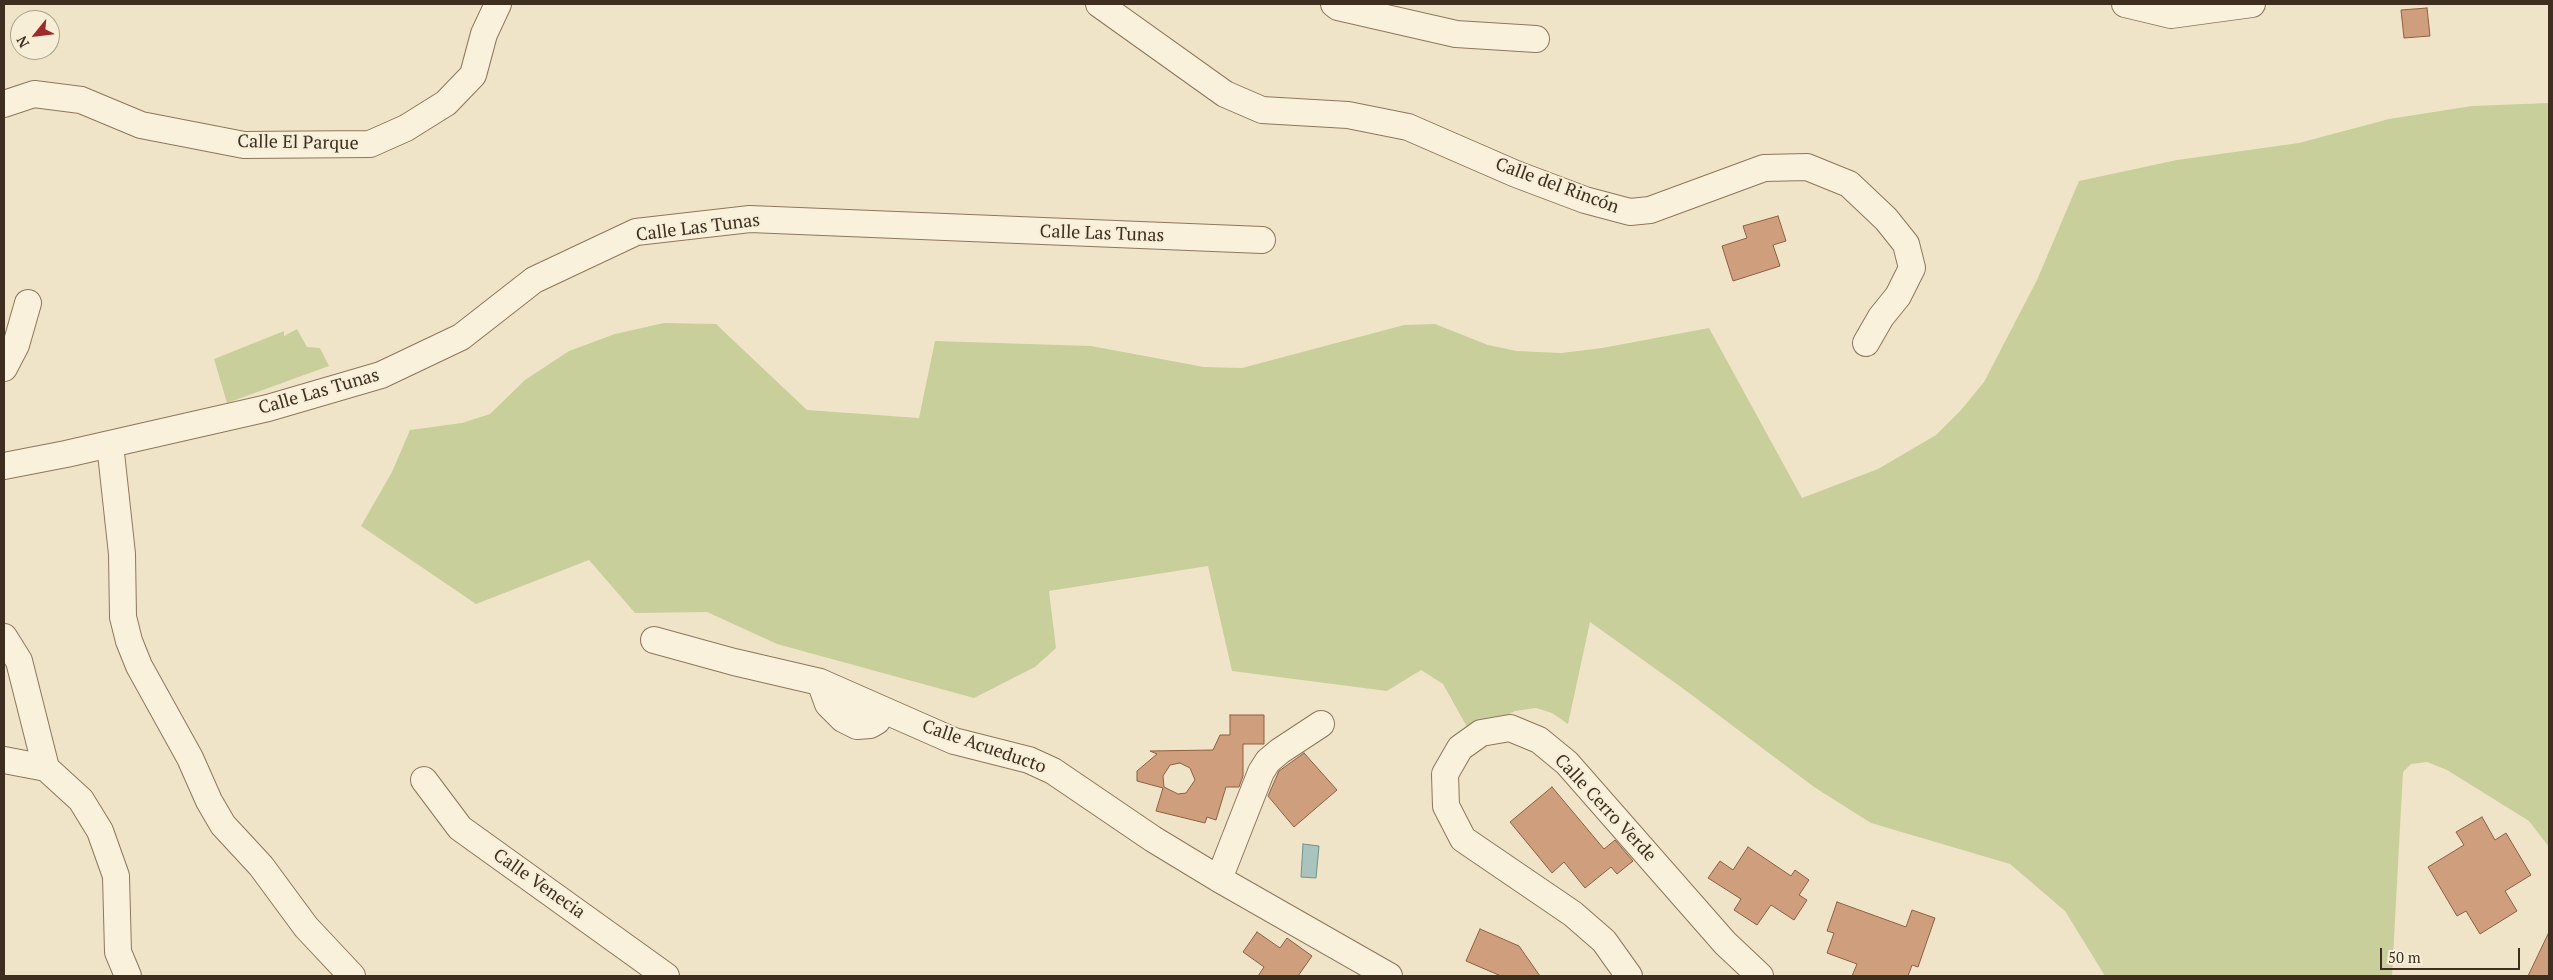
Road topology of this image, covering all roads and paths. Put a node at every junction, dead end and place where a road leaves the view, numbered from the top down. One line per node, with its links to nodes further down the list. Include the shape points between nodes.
1 (498, 4): 7 (street, Calle El Parque, via 484,34 473,75 446,102 406,128 370,144 244,145 141,124 81,100 34,94)
2 (1099, 4): 10 (street, Calle del Rincón, via 1225,94 1262,110 1348,115 1408,127 1516,174 1585,200 1630,212 1650,210 1764,168 1807,167 1849,184 1886,218 1906,244 1912,268 1898,296)
3 (1334, 4): 6 (street, via 1456,34)
4 (2125, 4): 5 (street, via 2171,15)
5 (2252, 4)
6 (1536, 39)
7 (4, 104)
8 (1262, 240): 12 (street, Calle Las Tunas, via 750,219 636,232 534,280 461,337 381,375 268,408)
9 (28, 303): 11 (street, via 16,345)
10 (1866, 343)
11 (4, 368)
12 (110, 444): 13 (street, Calle Las Tunas); 22 (street, via 122,554 123,617 139,666 223,825 261,866 306,927)
13 (4, 466)
14 (4, 637): 18 (street, via 19,661)
15 (654, 640): 20 (street, Calle Acueducto, via 820,682 954,741 1029,760 1053,771)
16 (1321, 724): 20 (street, via 1268,761)
17 (4, 760): 18 (street)
18 (46, 768): 21 (street, via 80,800 100,831 116,876 118,952)
19 (424, 780): 23 (street, Calle Venecia, via 460,828)
20 (1219, 879): 24 (street, Calle Acueducto)
21 (128, 976)
22 (352, 976)
23 (666, 976)
24 (1389, 976)
25 (1629, 976): 26 (street, Calle Cerro Verde, via 1604,941 1573,914 1463,838 1446,806 1444,774 1460,748 1481,733 1510,728 1539,740 1567,763 1724,943)
26 (1760, 976)

